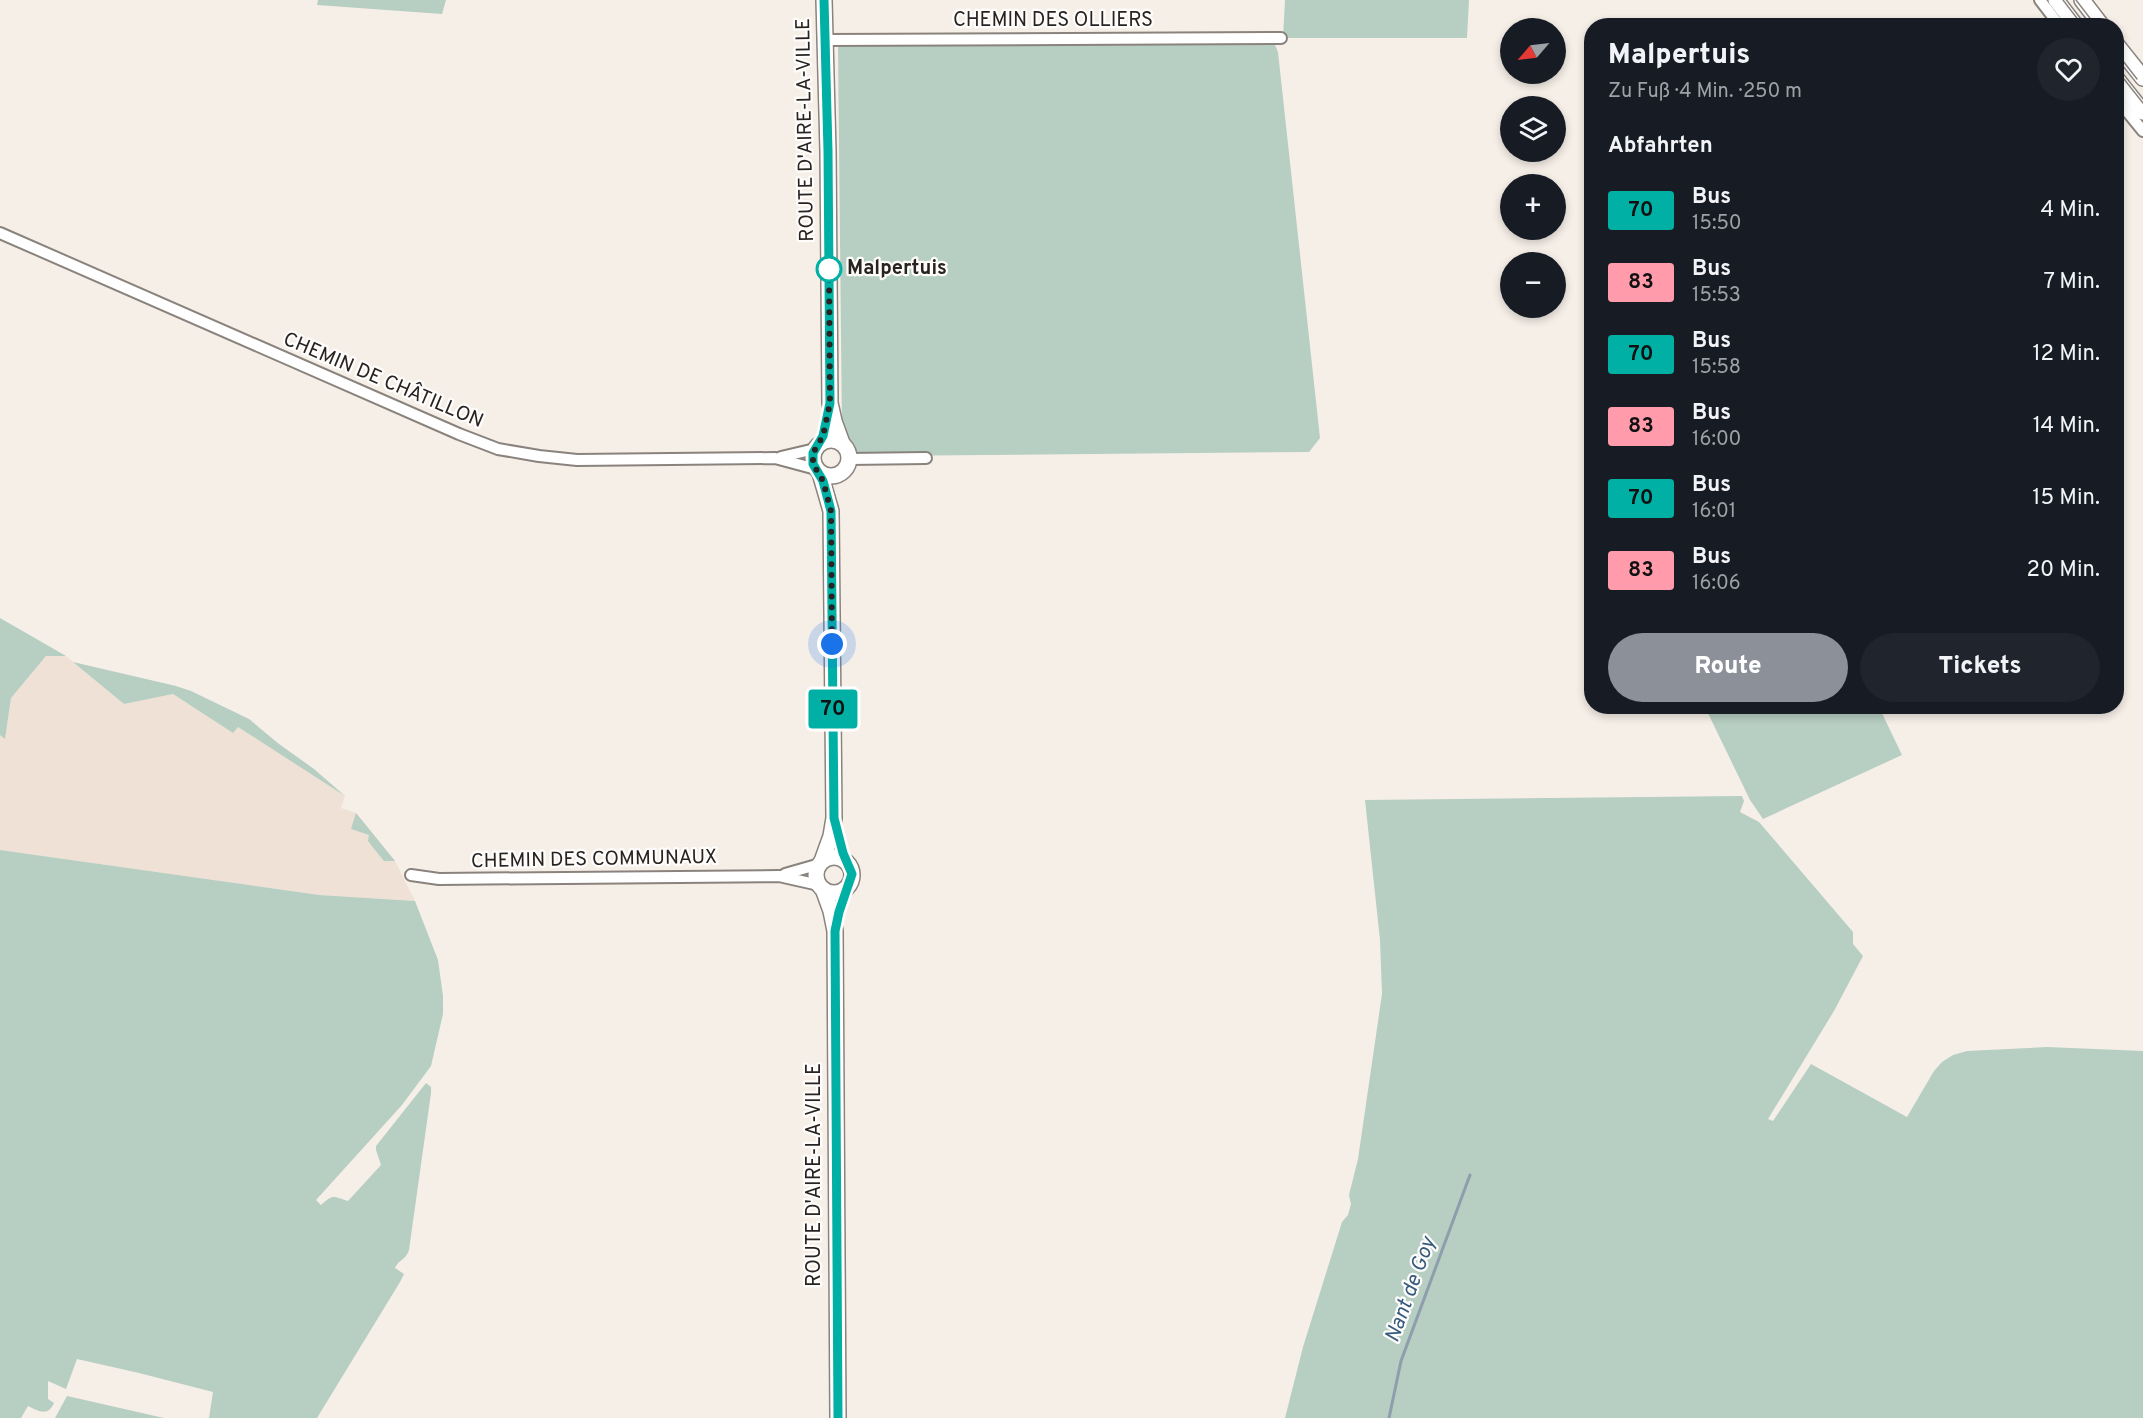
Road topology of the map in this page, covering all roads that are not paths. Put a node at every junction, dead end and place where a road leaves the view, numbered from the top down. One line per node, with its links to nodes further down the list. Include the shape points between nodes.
1 (825, 0): 9 (main road, ROUTE D'AIRE-LA-VILLE)
2 (2040, 0): 5 (street)
3 (2056, 0): 6 (main road)
4 (2082, 0): 7 (main road)
5 (2054, 18)
6 (2070, 18)
7 (2096, 18)
8 (1281, 38): 9 (street, CHEMIN DES OLLIERS)
9 (825, 40): 17 (main road, ROUTE D'AIRE-LA-VILLE)
10 (2124, 54): 11 (main road)
11 (2143, 78)
12 (2124, 88): 14 (main road)
13 (2124, 108): 15 (street)
14 (2143, 112)
15 (2143, 131)
16 (0, 233): 20 (street, CHEMIN DE CHÂTILLON, via 498,449 577,460)
17 (830, 403): 18 (main road, ROUTE D'AIRE-LA-VILLE); 19 (main road, ROUTE D'AIRE-LA-VILLE)
18 (842, 443): 19 (main road, via 830,440); 22 (main road, via 846,447)
19 (818, 446): 20 (street, CHEMIN DE CHÂTILLON); 23 (main road, via 813,458)
20 (775, 458): 23 (street, CHEMIN DE CHÂTILLON)
21 (926, 459): 22 (street)
22 (846, 466): 23 (main road, via 829,477); 24 (main road)
23 (818, 471): 24 (main road)
24 (831, 511): 25 (main road)
25 (834, 818): 26 (main road); 27 (main road)
26 (847, 862): 27 (main road, via 835,857); 31 (main road, via 852,874)
27 (821, 863): 29 (street, CHEMIN DES COMMUNAUX); 30 (main road, via 816,877)
28 (411, 875): 29 (street, CHEMIN DES COMMUNAUX, via 439,879)
29 (779, 876): 30 (street, CHEMIN DES COMMUNAUX)
30 (821, 887): 31 (main road, via 836,893); 32 (main road, ROUTE D'AIRE-LA-VILLE)
31 (848, 888): 32 (main road, ROUTE D'AIRE-LA-VILLE)
32 (835, 931): 33 (main road, ROUTE D'AIRE-LA-VILLE)
33 (838, 1418)

